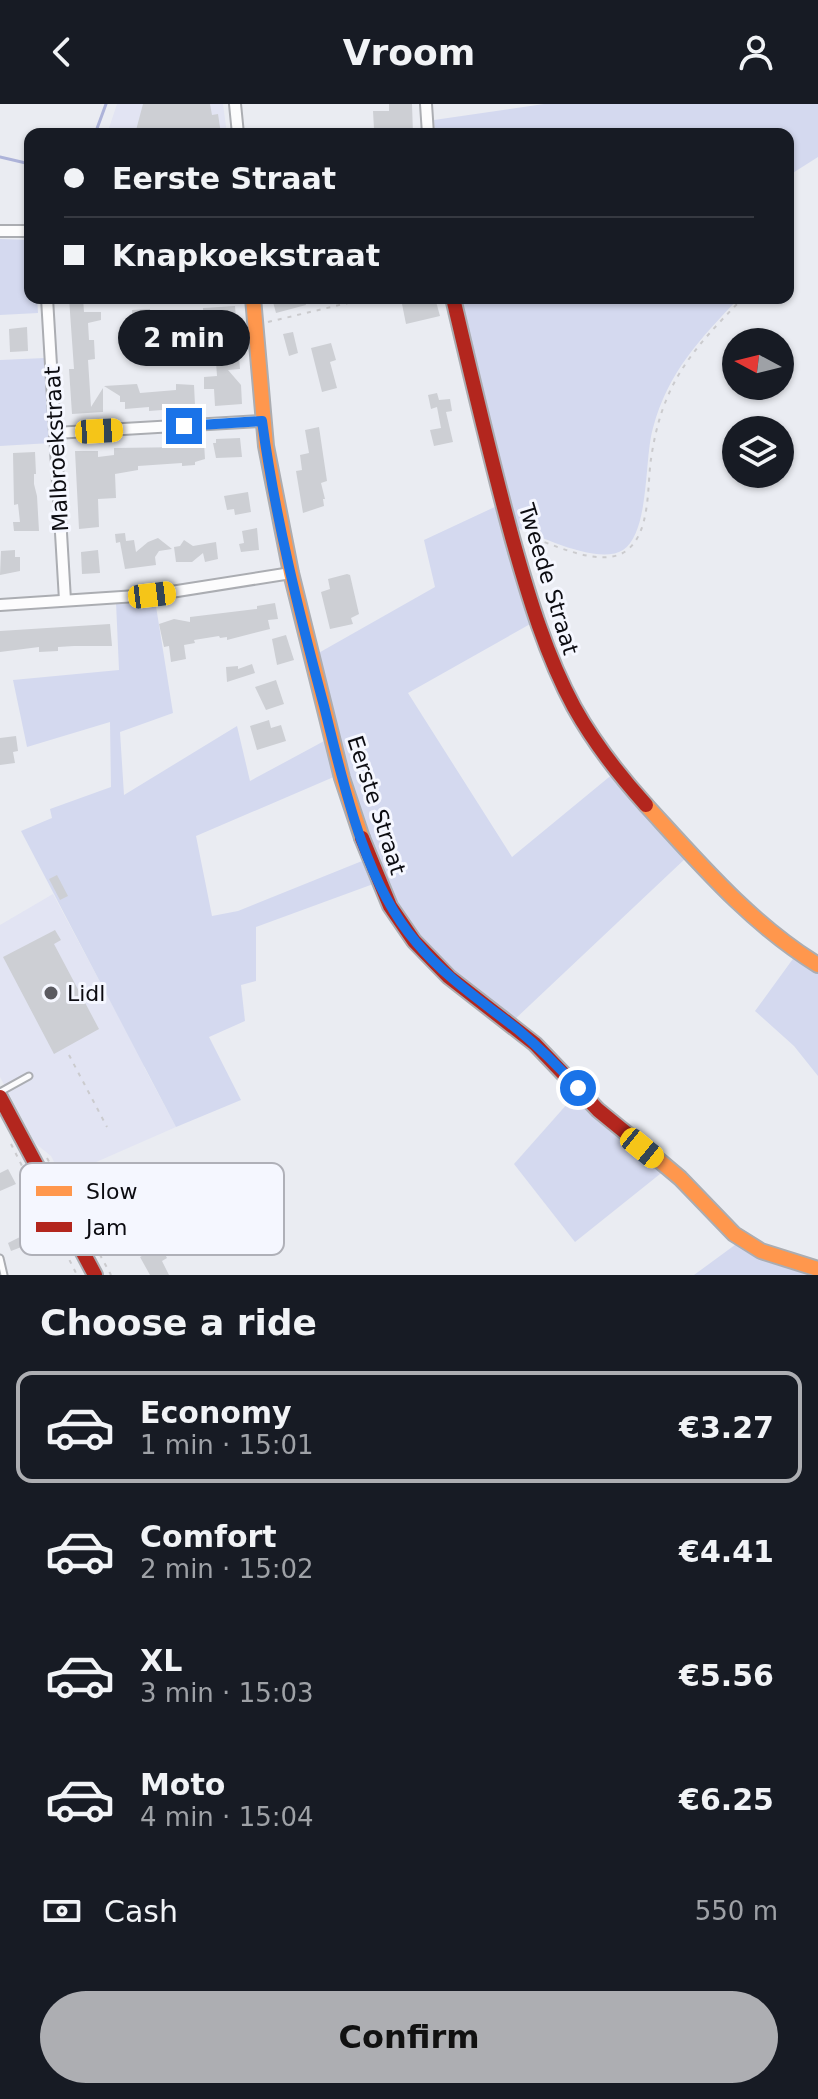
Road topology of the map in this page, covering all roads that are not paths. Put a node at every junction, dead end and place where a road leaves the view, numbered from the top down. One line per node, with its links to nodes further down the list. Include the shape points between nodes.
1 (235, 104): 3 (street)
2 (426, 104): 4 (street)
3 (237, 128)
4 (428, 128)
5 (0, 231): 6 (street)
6 (24, 231)
7 (47, 304): 11 (street, Malbroekstraat)
8 (253, 304): 10 (street, Eerste Straat)
9 (454, 304): 15 (street, Tweede Straat, via 486,443 537,623 552,665 589,733 635,792 753,921)
10 (262, 421): 11 (street); 12 (street, Eerste Straat)
11 (55, 433): 13 (street, Malbroekstraat)
12 (291, 573): 13 (street, via 152,595); 21 (street, Eerste Straat, via 342,778 390,906 414,941 449,977 544,1053 598,1110 680,1178 734,1234 761,1251)
13 (65, 600): 14 (street)
14 (0, 605)
15 (818, 965)
16 (29, 1076): 17 (lane)
17 (0, 1095): 18 (street)
18 (36, 1163)
19 (84, 1255): 23 (street)
20 (0, 1258): 22 (lane)
21 (818, 1269)
22 (4, 1275)
23 (95, 1275)

